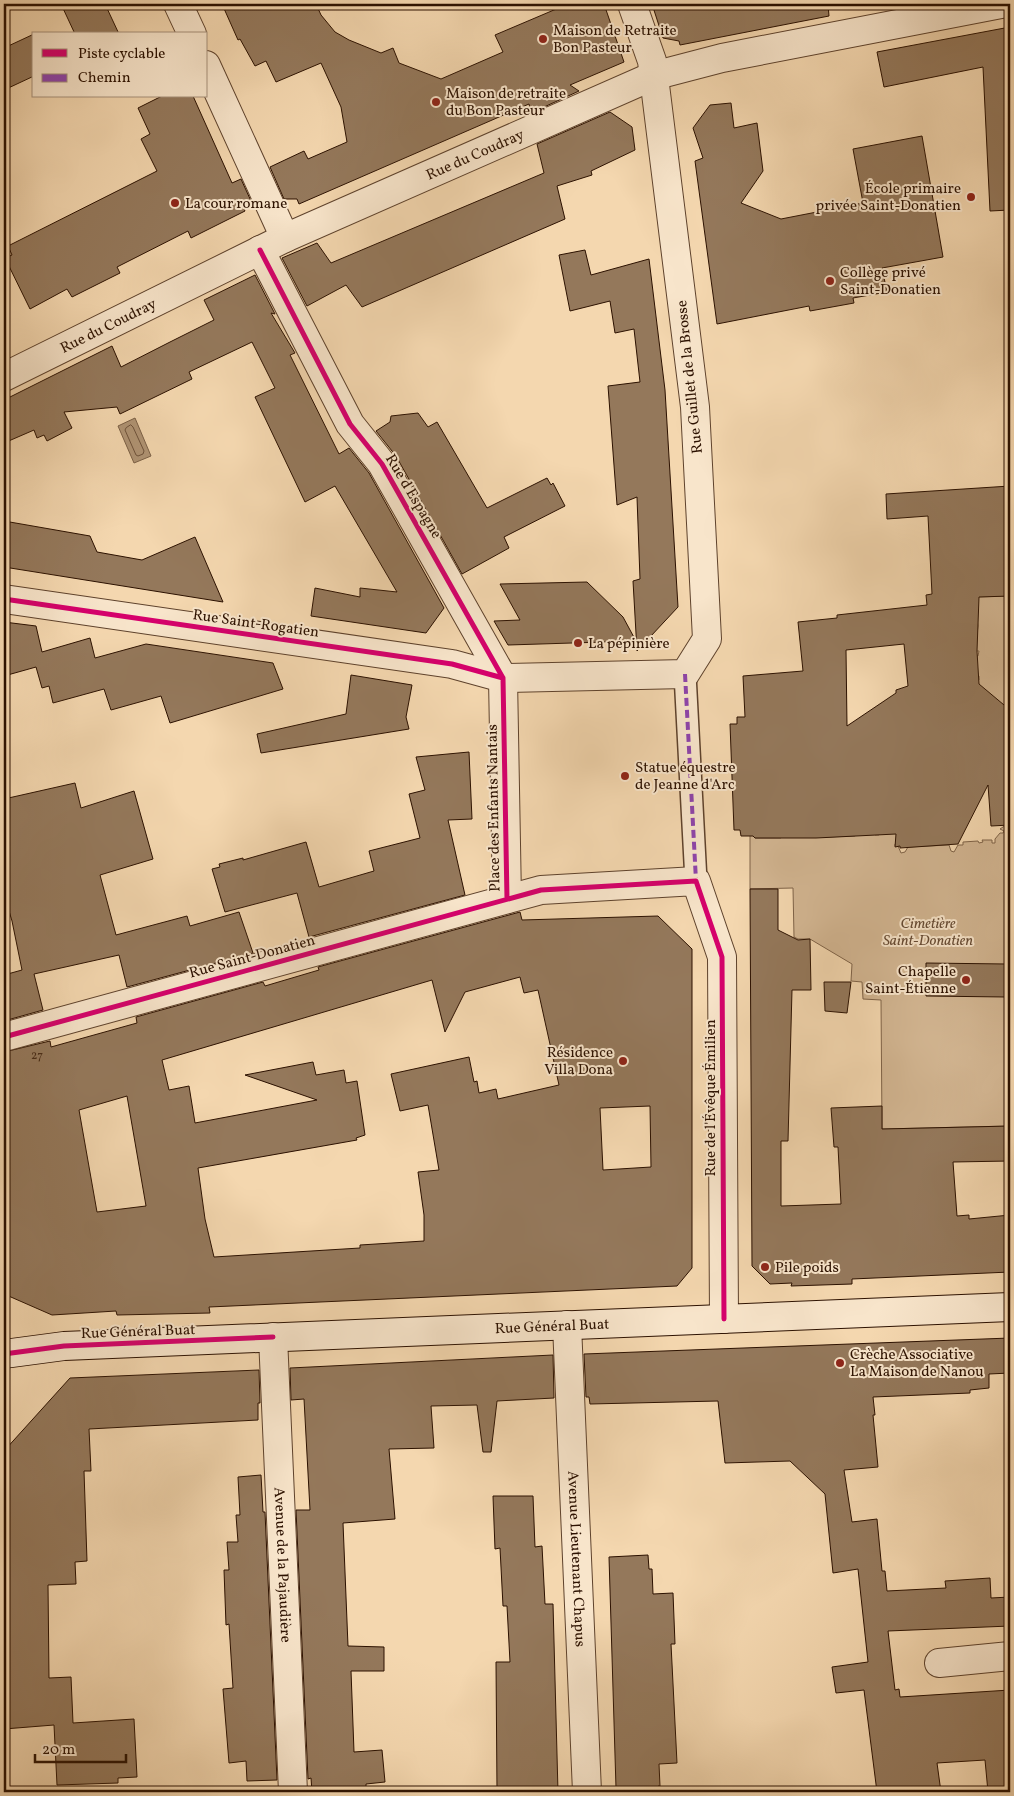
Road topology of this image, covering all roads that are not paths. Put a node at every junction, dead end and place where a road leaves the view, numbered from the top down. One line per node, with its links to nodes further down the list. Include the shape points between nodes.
1 (178, 4): 4 (street)
2 (632, 4): 6 (street, Rue Guillet de la Brosse, via 652,61)
3 (1002, 4): 6 (street, Rue du Coudray, via 722,58)
4 (191, 32)
5 (209, 72): 7 (street)
6 (653, 76): 7 (street, Rue du Coudray); 11 (street, Rue Guillet de la Brosse, via 695,407 707,639)
7 (285, 238): 8 (street, Rue du Coudray)
8 (260, 250): 9 (street, Rue du Coudray); 12 (street, Rue d'Espagne, via 350,424 382,464)
9 (4, 377)
10 (4, 599): 12 (street, Rue Saint-Rogatien, via 452,664)
11 (685, 674): 12 (street); 13 (street)
12 (503, 678): 14 (street, Place des Enfants Nantais)
13 (696, 881): 14 (street, Place des Enfants Nantais, via 541,890); 17 (street, Rue de l'Évêque Émilien, via 722,957)
14 (507, 899): 15 (street, Rue Saint-Donatien)
15 (4, 1037)
16 (1010, 1307): 17 (street, Rue Général Buat)
17 (724, 1319): 18 (street, Rue Général Buat)
18 (567, 1325): 19 (street, Rue Général Buat); 24 (street, Avenue Lieutenant Chapus)
19 (274, 1337): 20 (street, Rue Général Buat, via 64,1346); 23 (street, Avenue de la Pajaudière)
20 (4, 1354)
21 (1010, 1656): 22 (street)
22 (939, 1663)
23 (293, 1792)
24 (587, 1792)

